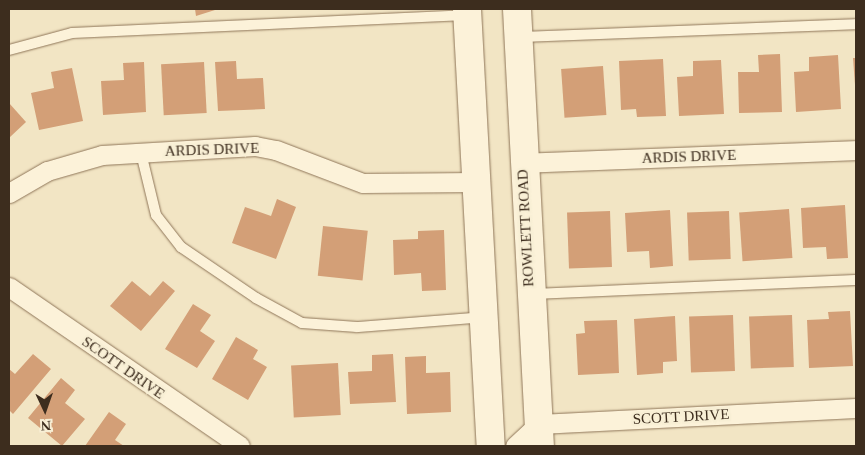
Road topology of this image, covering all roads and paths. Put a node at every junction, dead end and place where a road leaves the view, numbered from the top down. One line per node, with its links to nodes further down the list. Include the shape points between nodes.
1 (517, 9): 4 (main road, ROWLETT ROAD)
2 (467, 12): 5 (lane, via 72,33); 9 (main road)
3 (856, 24): 4 (lane)
4 (518, 37): 8 (main road, ROWLETT ROAD)
5 (9, 50)
6 (856, 150): 8 (street, ARDIS DRIVE)
7 (141, 153): 9 (street, ARDIS DRIVE, via 255,146 276,150 363,183); 10 (street, ARDIS DRIVE, via 74,161); 14 (lane, via 156,215 181,247 256,298 302,322 357,326)
8 (522, 163): 13 (main road, ROWLETT ROAD)
9 (476, 182): 14 (main road)
10 (9, 193)
11 (856, 280): 13 (lane)
12 (9, 287): 17 (street, SCOTT DRIVE)
13 (530, 294): 16 (main road, ROWLETT ROAD)
14 (485, 317): 18 (main road)
15 (856, 408): 16 (street, SCOTT DRIVE)
16 (540, 435): 19 (street)
17 (240, 446)
18 (491, 446)
19 (514, 446)

